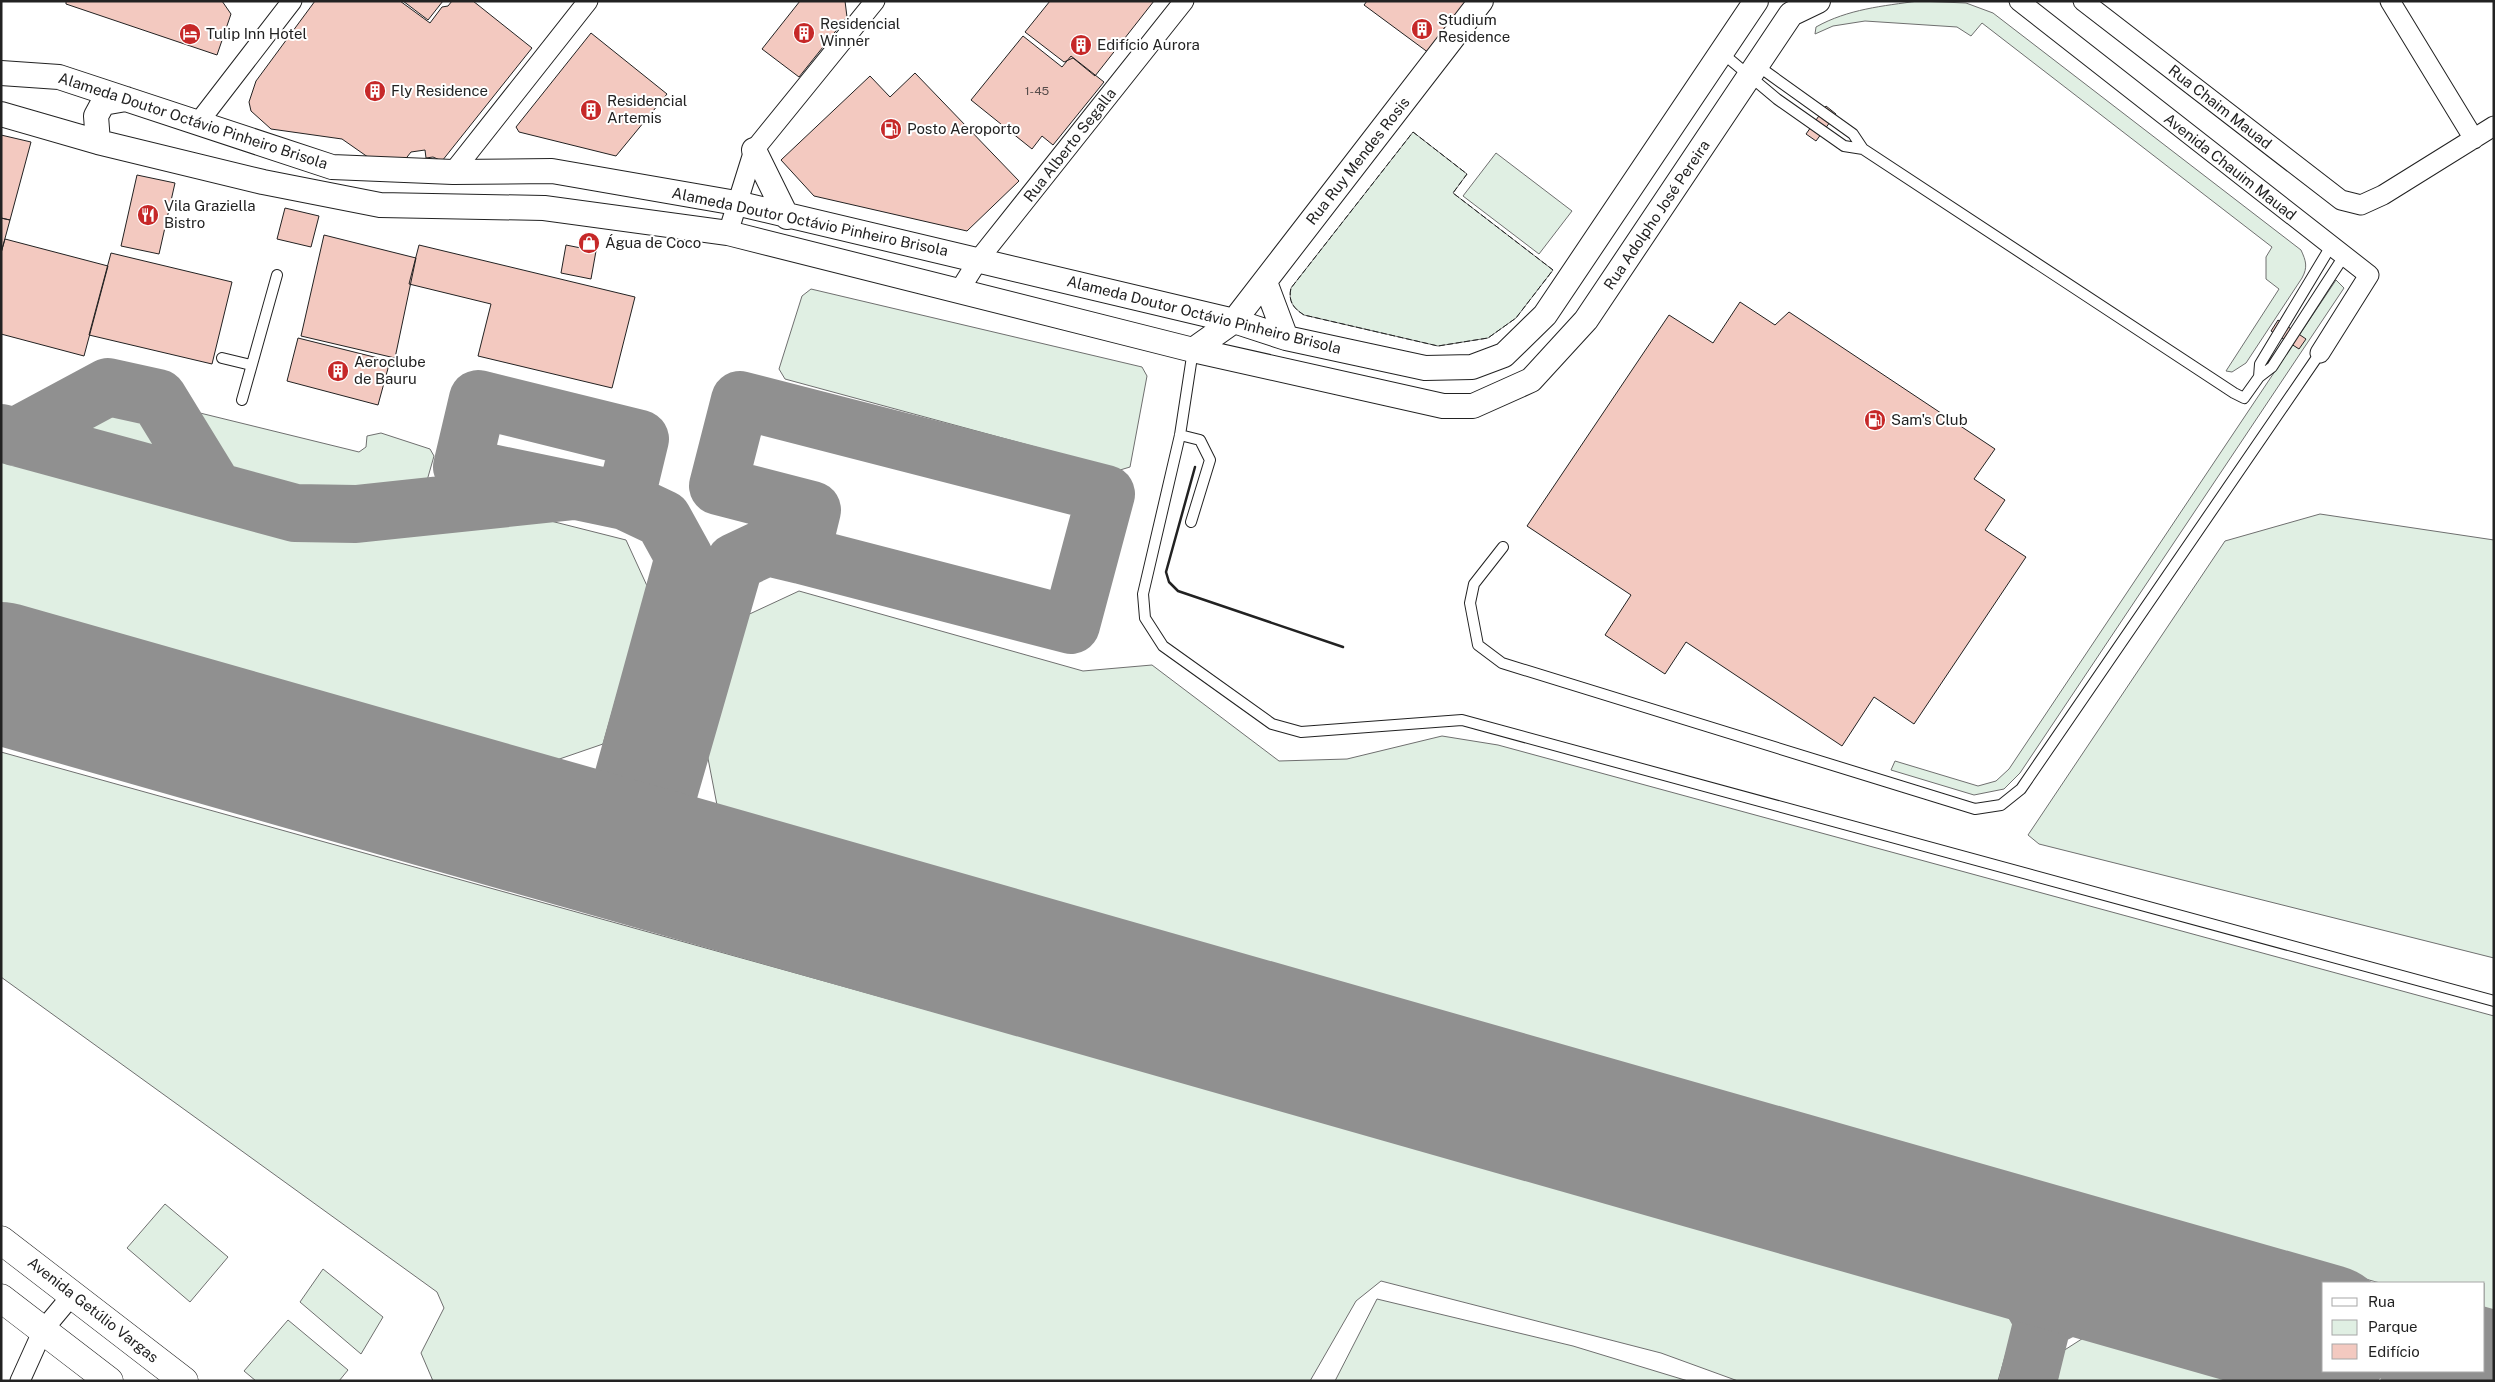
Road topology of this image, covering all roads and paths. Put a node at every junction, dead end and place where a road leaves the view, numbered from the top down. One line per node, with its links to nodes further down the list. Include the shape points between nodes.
1 (292, 1): 16 (street)
2 (588, 1): 23 (street)
3 (875, 1): 20 (street)
4 (1184, 1): 29 (street, Rua Alberto Segalla)
5 (1481, 1): 31 (street, Rua Ruy Mendes Rosis)
6 (1756, 1): 11 (street)
7 (1818, 1): 12 (street, Rua Adolpho José Pereira, via 1791,14)
8 (2019, 1): 28 (street, Avenida Chauim Mauad)
9 (2390, 1): 18 (street)
10 (2088, 2): 18 (street, Rua Chaim Mauad, via 2341,200 2361,205 2383,195)
11 (1720, 52): 12 (lane); 34 (street, Alameda Doutor Octávio Pinheiro Brisola, via 1545,315 1504,355 1472,367 1426,368)
12 (1754, 72): 21 (lane, via 1853,134); 21 (lane, via 1844,146); 41 (street, Rua Adolpho José Pereira, via 1586,320 1531,380)
13 (1, 73): 14 (street, Alameda Doutor Octávio Pinheiro Brisola, via 59,77)
14 (126, 99): 16 (street, Alameda Doutor Octávio Pinheiro Brisola); 19 (street, via 103,104 96,116)
15 (1, 114): 19 (street, Alameda Doutor Octávio Pinheiro Brisola)
16 (198, 123): 23 (street, Alameda Doutor Octávio Pinheiro Brisola, via 332,167)
17 (2494, 126): 18 (street)
18 (2474, 139)
19 (98, 142): 25 (street, Alameda Doutor Octávio Pinheiro Brisola, via 263,182 380,205)
20 (754, 150): 24 (street); 26 (street)
21 (1863, 150): 39 (lane, via 2244,398)
22 (552, 171): 23 (street, Alameda Doutor Octávio Pinheiro Brisola); 24 (street, Alameda Doutor Octávio Pinheiro Brisola); 25 (street, via 553,188)
23 (453, 172)
24 (736, 203): 26 (street, Alameda Doutor Octávio Pinheiro Brisola); 27 (street)
25 (544, 208): 27 (street, Alameda Doutor Octávio Pinheiro Brisola)
26 (787, 216): 29 (street, Alameda Doutor Octávio Pinheiro Brisola)
27 (728, 233): 32 (street, Alameda Doutor Octávio Pinheiro Brisola)
28 (2338, 251): 36 (street, Avenida Chauim Mauad, via 2369,275); 39 (lane, via 2272,368); 39 (lane, via 2260,364)
29 (979, 259): 32 (street, Rua Alberto Segalla); 33 (street, Alameda Doutor Octávio Pinheiro Brisola)
30 (277, 275): 38 (lane)
31 (1265, 282): 33 (street, Rua Ruy Mendes Rosis); 34 (street)
32 (959, 291): 35 (street, Alameda Doutor Octávio Pinheiro Brisola)
33 (1234, 321): 34 (street, Alameda Doutor Octávio Pinheiro Brisola); 35 (street, Rua Ruy Mendes Rosis)
34 (1286, 338)
35 (1193, 350): 41 (street, Alameda Doutor Octávio Pinheiro Brisola, via 1443,406); 42 (lane)
36 (2320, 353): 44 (lane, via 2021,789 2000,805 1975,809 1502,663 1478,645 1470,603 1474,584)
37 (222, 358): 38 (lane)
38 (251, 365): 40 (lane)
39 (2259, 377)
40 (242, 400)
41 (1473, 406)
42 (1180, 435): 43 (lane, via 1200,440 1210,460); 45 (lane, via 1143,594 1145,618 1163,646 1272,724 1301,732 1462,720)
43 (1191, 522)
44 (1503, 547)
45 (2494, 1002)
46 (1, 1240): 47 (main road, Avenida Getúlio Vargas)
47 (72, 1294): 49 (street); 52 (main road, Avenida Getúlio Vargas)
48 (1, 1298): 49 (main road)
49 (43, 1330): 50 (street); 51 (main road)
50 (20, 1381)
51 (109, 1381)
52 (184, 1381)

